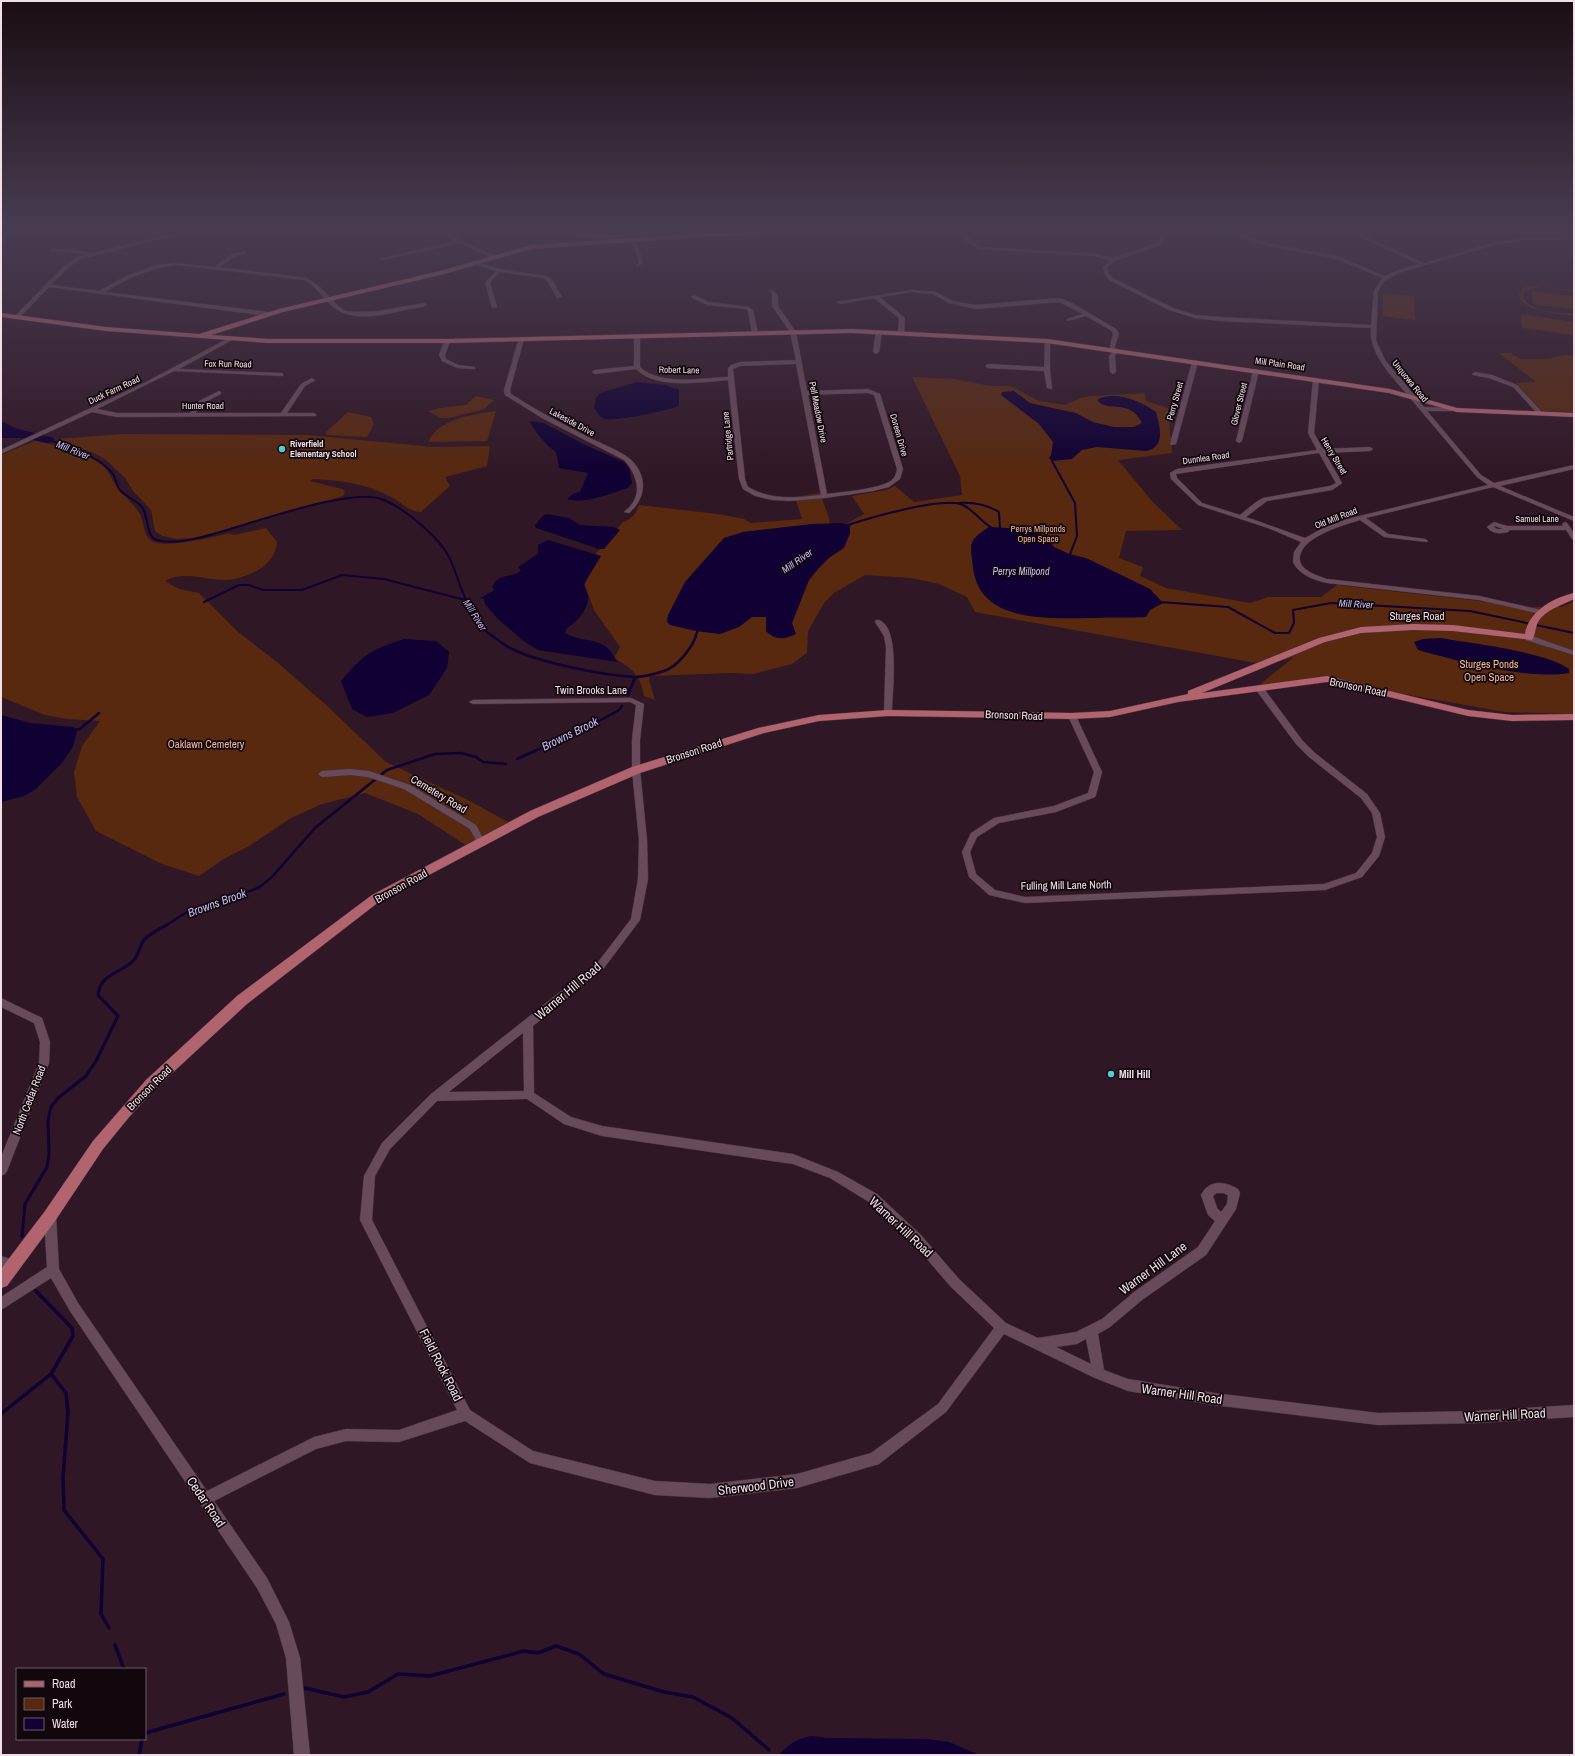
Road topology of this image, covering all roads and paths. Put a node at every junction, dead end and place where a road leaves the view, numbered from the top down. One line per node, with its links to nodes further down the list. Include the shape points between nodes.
1 (23, 312): 15 (street)
2 (252, 312): 12 (street)
3 (276, 312): 12 (main road)
4 (347, 312): 5 (street, via 356,314)
5 (372, 312)
6 (750, 312): 20 (street)
7 (779, 312): 18 (street)
8 (895, 312): 21 (street, via 902,318)
9 (1083, 312): 13 (street)
10 (1182, 312): 17 (street, via 1220,319)
11 (1374, 312): 17 (street, Unquowa Road)
12 (268, 314): 22 (main road)
13 (1087, 314): 16 (street); 28 (street, via 1115,331)
14 (1, 315): 15 (main road, Mill Plain Road)
15 (17, 318): 22 (main road, Mill Plain Road, via 106,329)
16 (1069, 320)
17 (1373, 327): 48 (street, Unquowa Road, via 1374,345 1382,360)
18 (793, 332): 19 (main road, Mill Plain Road); 20 (main road, Mill Plain Road); 30 (street, Pell Meadow Drive)
19 (879, 332): 21 (main road, Mill Plain Road); 29 (street)
20 (755, 333): 23 (main road, Mill Plain Road)
21 (902, 333): 27 (main road, Mill Plain Road)
22 (199, 336): 24 (main road, Mill Plain Road)
23 (637, 336): 25 (main road, Mill Plain Road); 33 (street)
24 (231, 339): 26 (main road, Mill Plain Road); 36 (street, Duck Farm Road)
25 (521, 339): 26 (main road, Mill Plain Road); 65 (street, Lakeside Drive, via 507,390 508,395 544,417 626,458 640,479 639,497 634,507)
26 (447, 341): 34 (street, via 442,355 444,360 457,366)
27 (1047, 341): 28 (main road, Mill Plain Road); 35 (street)
28 (1113, 350): 31 (main road, Mill Plain Road); 39 (street)
29 (876, 352)
30 (798, 362): 42 (street, via 735,365 730,369); 47 (street, Pell Meadow Drive)
31 (1195, 362): 37 (main road, Mill Plain Road); 58 (street, Perry Street)
32 (988, 366): 35 (street)
33 (637, 367): 38 (street); 42 (street, Robert Lane, via 644,374 661,380)
34 (474, 368)
35 (1047, 369): 45 (street)
36 (175, 370): 41 (street, Fox Run Road); 51 (street, Duck Farm Road)
37 (1256, 371): 44 (main road, Mill Plain Road); 57 (street, Glover Street)
38 (595, 372)
39 (1113, 372)
40 (1475, 374): 52 (street, via 1490,376 1515,386)
41 (281, 375)
42 (731, 378): 64 (street, Partridge Lane, via 745,488 758,496 774,499)
43 (312, 380): 54 (street, via 303,385)
44 (1316, 380): 48 (main road, Mill Plain Road, via 1390,391); 60 (street, Henry Street, via 1310,431)
45 (1050, 388)
46 (219, 393): 53 (street, via 201,402)
47 (805, 393): 64 (street, Pell Meadow Drive); 64 (street, Doreen Drive, via 868,391 877,394 900,469 898,477 885,486)
48 (1411, 397): 49 (street, Unquowa Road); 50 (main road, Mill Plain Road)
49 (1422, 409): 50 (street, Mill Plain Road); 63 (street, Unquowa Road, via 1479,476)
50 (1452, 409): 52 (main road, Mill Plain Road)
51 (92, 410): 53 (street, Hunter Road, via 117,415); 61 (street, Duck Farm Road)
52 (1540, 413): 56 (main road, Mill Plain Road)
53 (192, 415): 54 (street, Hunter Road)
54 (283, 415): 55 (street, Hunter Road)
55 (314, 415)
56 (1574, 415)
57 (1239, 441)
58 (1173, 444)
59 (1370, 449): 60 (street, Dunnlea Road)
60 (1321, 451): 67 (street, Henry Street, via 1339,484 1332,488 1265,499 1258,502); 67 (street, Dunnlea Road, via 1180,470 1174,473 1174,479 1197,502)
61 (1, 452)
62 (1574, 467): 63 (street, Old Mill Road)
63 (1492, 485): 66 (street, Unquowa Road); 68 (street, Old Mill Road)
64 (824, 495)
65 (627, 512)
66 (1562, 515): 69 (street, Unquowa Road); 71 (street)
67 (1242, 518): 73 (street, Dunnlea Road)
68 (1361, 518): 73 (street, Old Mill Road, via 1335,526); 74 (street, via 1386,536)
69 (1574, 519)
70 (1507, 528): 71 (street, Samuel Lane)
71 (1567, 528): 72 (street)
72 (1574, 538)
73 (1306, 541): 76 (street, Old Mill Road, via 1299,548 1296,561 1302,569 1322,580 1479,598)
74 (1426, 541)
75 (1574, 596): 76 (main road)
76 (1539, 613): 78 (main road)
77 (879, 622): 83 (street, via 888,636 890,647)
78 (1530, 635): 79 (street); 81 (main road, Sturges Road, via 1453,628 1361,630 1322,640)
79 (1574, 652)
80 (1258, 688): 81 (main road, Bronson Road); 84 (street, Fulling Mill Lane North, via 1303,746 1364,796 1376,813 1381,837 1376,854 1359,875 1325,887 1166,895 1025,900 992,893 972,875 966,852 974,834 997,820 1056,809 1092,795 1098,772); 85 (main road, Bronson Road, via 1326,679 1468,713 1512,718)
81 (1178, 699): 84 (main road, Bronson Road, via 1110,714)
82 (473, 702): 86 (street, Twin Brooks Lane, via 639,702)
83 (888, 713): 84 (main road, Bronson Road); 86 (main road, Bronson Road, via 796,721 717,743)
84 (1072, 716)
85 (1574, 717)
86 (636, 770): 89 (main road, Bronson Road, via 534,814); 92 (street, Warner Hill Road, via 644,879 635,920 601,965)
87 (322, 774): 88 (street, Cemetery Road, via 350,772 385,778 407,787)
88 (472, 827): 89 (street, Cemetery Road); 90 (street, Cemetery Road)
89 (492, 836): 90 (main road, Bronson Road)
90 (481, 842): 96 (main road, Bronson Road, via 376,898 242,1000 151,1084 125,1112 98,1146)
91 (1, 1002): 95 (street, North Cedar Road, via 38,1021 45,1042 44,1063)
92 (528, 1024): 93 (street, Warner Hill Road); 94 (street, Field Rock Road)
93 (529, 1095): 94 (street); 103 (street, Warner Hill Road, via 568,1121 602,1131 793,1159 834,1176 873,1198 917,1238 955,1283)
94 (435, 1096): 108 (street, Field Rock Road, via 386,1146 370,1176 366,1220)
95 (1, 1171)
96 (50, 1216): 99 (main road, Bronson Road); 100 (street, Cedar Road)
97 (1222, 1220): 104 (street, Warner Hill Lane, via 1202,1251 1138,1296 1106,1323)
98 (1, 1261): 99 (street)
99 (13, 1265): 101 (main road, Bronson Road)
100 (53, 1270): 102 (street); 109 (street, Cedar Road, via 74,1307)
101 (1, 1281)
102 (1, 1304)
103 (1002, 1327): 105 (street, Warner Hill Road); 108 (street, Sherwood Drive, via 942,1408 899,1441 874,1459 797,1481 710,1491 655,1488 530,1457)
104 (1091, 1330): 105 (street, Warner Hill Lane, via 1077,1338); 106 (street)
105 (1037, 1344): 106 (street, Warner Hill Road)
106 (1099, 1374): 107 (street, Warner Hill Road, via 1147,1389 1378,1419 1478,1417)
107 (1574, 1411)
108 (466, 1414): 109 (street, Field Rock Road, via 399,1436 346,1435 314,1442)
109 (204, 1499): 110 (street, Cedar Road, via 262,1583 284,1628 293,1658)
110 (302, 1755)

